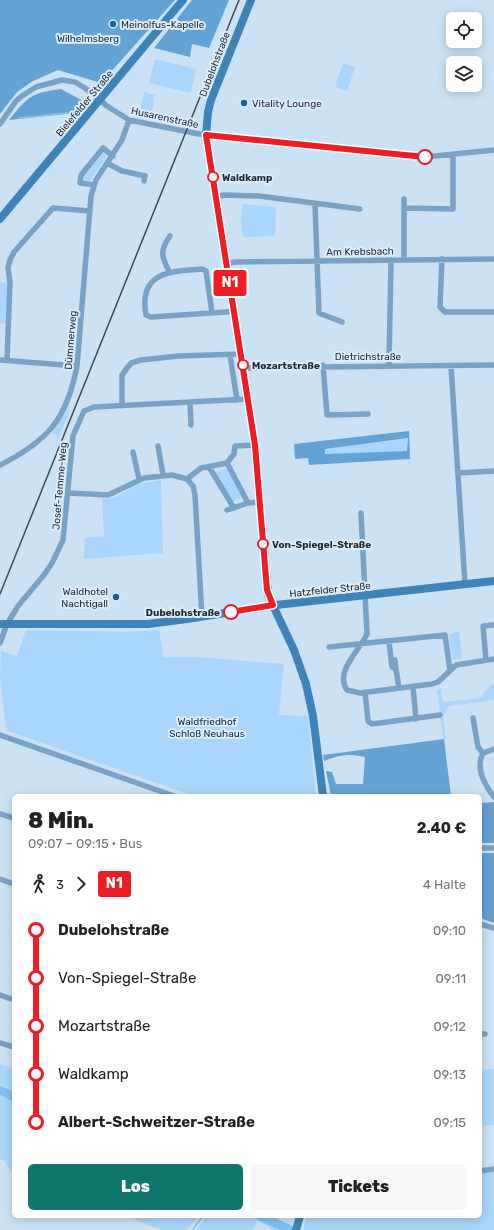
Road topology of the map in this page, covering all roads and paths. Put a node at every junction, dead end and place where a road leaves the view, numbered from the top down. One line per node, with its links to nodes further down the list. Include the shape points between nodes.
1 (183, 0): 3 (main road, Bielefelder Straße)
2 (251, 0): 6 (main road, Dubelohstraße, via 210,100)
3 (100, 100): 4 (street, Husarenstraße); 5 (street, Husarenstraße, via 75,82 62,80 46,83 16,101); 19 (main road, Bielefelder Straße)
4 (129, 120): 6 (street, Husarenstraße); 8 (street, Dümmerweg)
5 (0, 124)
6 (206, 135): 9 (street, Husarenstraße, via 425,157); 13 (main road, Dubelohstraße)
7 (494, 150): 9 (street, Husarenstraße)
8 (113, 156): 10 (street, Dümmerweg); 12 (street, via 103,148 81,175 80,183)
9 (453, 156): 16 (street, via 453,209)
10 (107, 163): 11 (street, via 122,172 145,176); 12 (street, Dümmerweg)
11 (144, 181)
12 (94, 185): 18 (street, Dümmerweg)
13 (216, 196): 15 (street, via 249,195); 26 (main road, Dubelohstraße)
14 (404, 200): 16 (street)
15 (315, 204): 17 (street); 24 (street)
16 (404, 208): 21 (street)
17 (360, 209)
18 (90, 211): 35 (street, via 53,208 12,256 8,268 10,283); 39 (street, Dümmerweg)
19 (0, 220)
20 (170, 236): 27 (street, via 162,251)
21 (404, 259): 22 (street, Am Krebsbach); 25 (street, Am Krebsbach)
22 (442, 259): 23 (street, Am Krebsbach); 29 (street, via 440,306 445,312)
23 (494, 259)
24 (318, 260): 25 (street, Am Krebsbach); 26 (street, Am Krebsbach); 31 (street, via 319,313)
25 (391, 260): 37 (street)
26 (227, 263): 28 (main road, Dubelohstraße)
27 (169, 271): 30 (street, via 202,268 206,271); 30 (street, via 158,277 149,287 145,296 146,315 151,317)
28 (234, 311): 30 (street); 32 (main road, Dubelohstraße)
29 (494, 312)
30 (212, 313)
31 (342, 322)
32 (241, 354): 33 (street); 41 (main road, Dubelohstraße)
33 (230, 355): 43 (street); 45 (street, via 178,356 131,363 122,375)
34 (0, 360): 35 (street)
35 (7, 360): 39 (street)
36 (323, 365): 37 (street, Dietrichstraße); 41 (street, Dietrichstraße); 46 (street, via 327,415)
37 (389, 365): 40 (street, Dietrichstraße)
38 (494, 365): 40 (street, Dietrichstraße)
39 (77, 366): 52 (street, Dümmerweg, via 71,393 59,420 50,431 23,452)
40 (451, 366): 55 (street)
41 (243, 368): 42 (main road, Dubelohstraße)
42 (248, 399): 43 (street); 48 (main road, Dubelohstraße)
43 (237, 400): 44 (street)
44 (190, 403): 45 (street); 47 (street)
45 (122, 405): 59 (street, Josef-Temme-Weg, via 94,407 84,411 73,436)
46 (368, 414)
47 (191, 425)
48 (255, 445): 51 (street, via 235,446 234,454); 60 (main road, Dubelohstraße)
49 (158, 446): 56 (street)
50 (133, 452): 58 (street)
51 (227, 463): 53 (street); 61 (street)
52 (0, 465)
53 (209, 467): 57 (street, via 201,468); 62 (street)
54 (494, 471): 55 (street)
55 (458, 473): 66 (street)
56 (163, 475): 57 (street, via 180,475); 58 (street)
57 (188, 478): 69 (street, via 195,495)
58 (139, 479): 59 (street, via 108,495)
59 (68, 493): 70 (street, Josef-Temme-Weg, via 65,534 56,554 44,575)
60 (260, 502): 61 (street); 68 (main road, Dubelohstraße, via 267,590)
61 (248, 503): 62 (street)
62 (234, 508): 63 (street)
63 (228, 510)
64 (361, 513): 67 (street)
65 (494, 581): 66 (main road, Hatzfelder Straße)
66 (465, 584): 67 (main road, Hatzfelder Straße)
67 (364, 596): 68 (main road, Hatzfelder Straße); 74 (street, via 367,634)
68 (273, 605): 69 (main road, Hatzfelder Straße); 89 (main road, Dubelohstraße, via 294,650 306,684 313,716)
69 (202, 617): 70 (main road, Hatzfelder Straße, via 127,625)
70 (4, 624): 73 (street, Josef-Temme-Weg)
71 (494, 625): 77 (street, via 483,626)
72 (389, 642): 74 (street); 78 (street, via 445,635); 80 (street, via 392,668 396,669)
73 (0, 643)
74 (362, 644): 75 (street); 81 (street, via 348,662 343,680 344,686 351,692)
75 (329, 647)
76 (494, 659): 77 (street)
77 (486, 660): 78 (street, via 462,663)
78 (450, 670): 79 (street, via 438,682)
79 (413, 687): 80 (street); 83 (street)
80 (399, 688): 81 (street)
81 (365, 692): 83 (street, via 368,721 372,724)
82 (440, 715): 83 (street)
83 (416, 718)
84 (473, 718): 87 (street, via 478,747)
85 (0, 735): 88 (street)
86 (494, 749): 87 (street)
87 (483, 752): 90 (street, via 479,760 483,782)
88 (168, 794)
89 (323, 794)
90 (494, 797)
91 (0, 814): 92 (street)
92 (12, 817)
93 (482, 848): 94 (street)
94 (494, 848)
95 (0, 879): 96 (street)
96 (12, 883)
97 (482, 925): 98 (street)
98 (494, 928)
99 (0, 995): 100 (street)
100 (12, 999)
101 (0, 1043): 102 (street)
102 (12, 1047)
103 (494, 1169): 104 (street)
104 (482, 1171)

